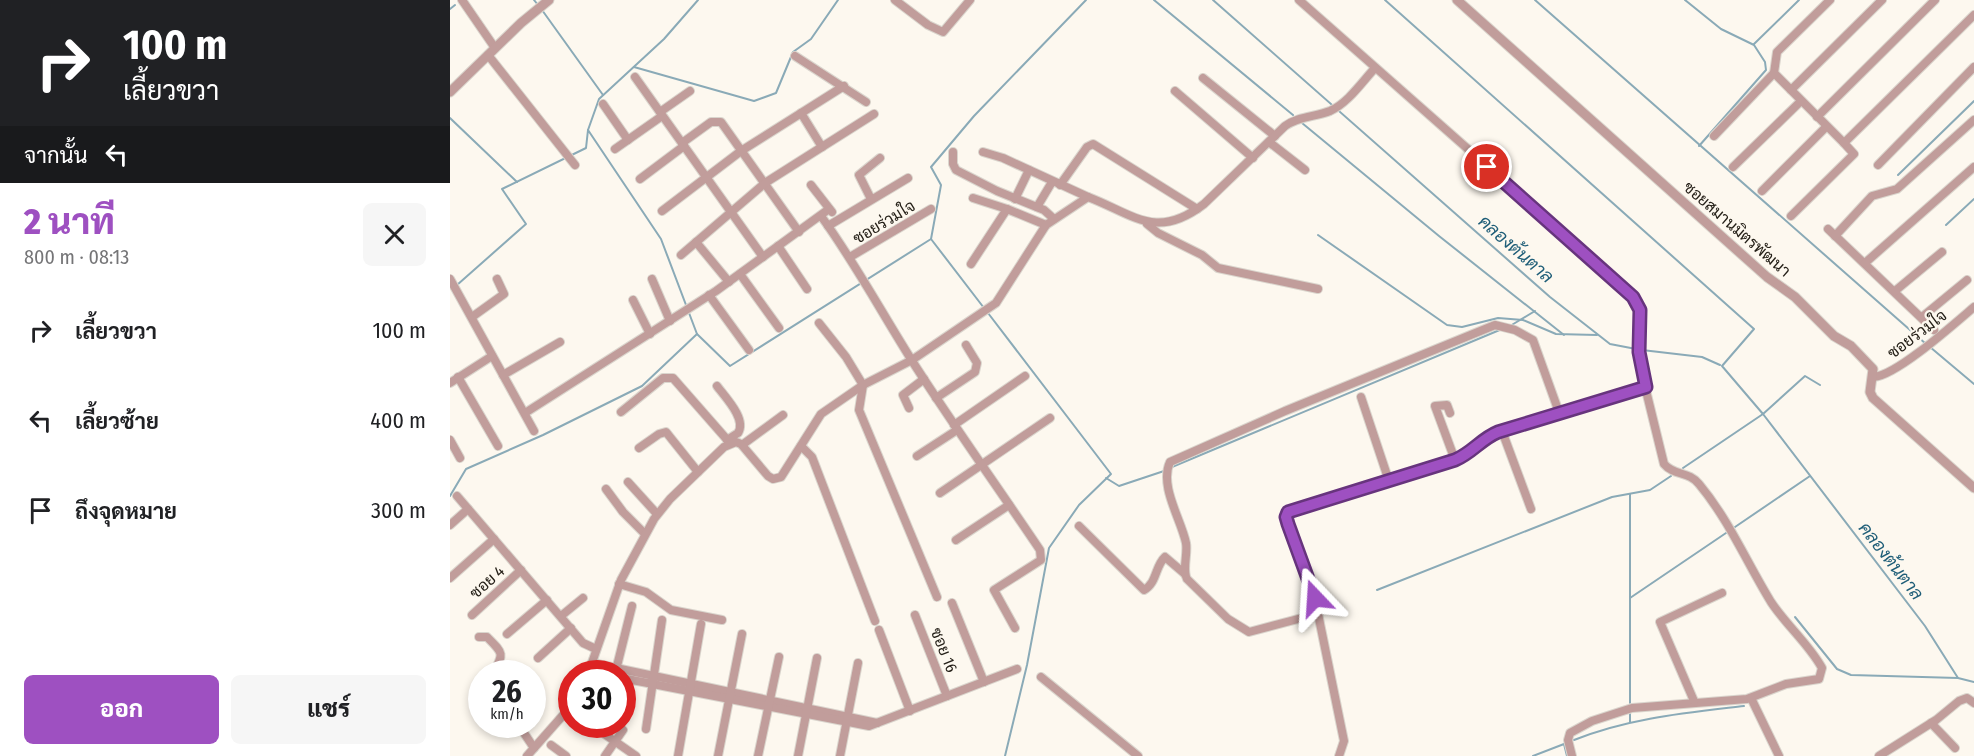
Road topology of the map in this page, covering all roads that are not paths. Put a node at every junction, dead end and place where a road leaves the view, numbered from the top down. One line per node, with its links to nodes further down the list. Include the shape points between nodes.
1 (462, 0): 11 (street)
2 (549, 0): 11 (street)
3 (895, 0): 4 (street, via 943,32)
4 (970, 0)
5 (1299, 0): 13 (street)
6 (1457, 0): 114 (street, ซอยสมานมิตรพัฒนา, via 1834,336 1851,346 1872,367)
7 (1830, 0): 15 (street, via 1777,52)
8 (1882, 0): 20 (street)
9 (1935, 0): 29 (street)
10 (1974, 15): 36 (street)
11 (491, 51): 19 (street); 45 (street)
12 (795, 56): 18 (street)
13 (1375, 68): 32 (street, via 1335,108 1294,120); 119 (street, via 1630,292 1640,310 1639,349)
14 (1974, 68): 46 (street)
15 (1774, 73): 20 (street); 33 (street)
16 (635, 77): 27 (street)
17 (1203, 78): 32 (street)
18 (844, 86): 24 (street); 26 (street)
19 (451, 89)
20 (1791, 90): 23 (street)
21 (690, 91): 27 (street)
22 (1175, 92): 44 (street)
23 (1801, 101): 29 (street); 47 (street)
24 (866, 102)
25 (603, 104): 34 (street)
26 (801, 113): 38 (street); 40 (street)
27 (661, 114): 34 (street); 37 (street)
28 (874, 114): 38 (street)
29 (1817, 117): 31 (street)
30 (1974, 120): 78 (street, via 1897,189 1872,196)
31 (1826, 127): 36 (street); 57 (street)
32 (1275, 136): 35 (street)
33 (1714, 136)
34 (628, 140): 39 (street)
35 (1269, 142): 44 (street); 50 (street)
36 (1844, 143): 70 (street, via 1854,154)
37 (683, 145): 40 (street, via 719,120); 51 (street); 53 (street)
38 (822, 147): 54 (street)
39 (615, 149)
40 (741, 151): 51 (street); 54 (street)
41 (952, 152): 61 (street, via 956,170)
42 (983, 152): 49 (street)
43 (880, 158): 60 (street, via 859,175)
44 (1253, 158): 66 (street)
45 (574, 165)
46 (1878, 165)
47 (1733, 167)
48 (1974, 167): 85 (street)
49 (1029, 170): 55 (street); 61 (street)
50 (1305, 170)
51 (706, 177): 67 (street); 68 (street)
52 (908, 178): 60 (street)
53 (640, 179)
54 (765, 183): 68 (street); 77 (street)
55 (1056, 183): 58 (street); 62 (street); 66 (street, via 1093,144)
56 (811, 185): 63 (street)
57 (1762, 191)
58 (1088, 197): 71 (street); 73 (street)
59 (973, 198): 65 (street)
60 (871, 199): 72 (street)
61 (1015, 199): 62 (street)
62 (1037, 207): 71 (street)
63 (829, 209): 69 (street); 72 (street)
64 (931, 209): 84 (street, ซอยร่วมใจ)
65 (1007, 209): 74 (street); 86 (street)
66 (1197, 209): 73 (street, via 1165,222)
67 (662, 211)
68 (730, 211): 79 (street); 83 (street)
69 (821, 216): 75 (street); 77 (street)
70 (1791, 216)
71 (1054, 219): 74 (street)
72 (837, 220): 75 (street)
73 (1146, 223): 94 (street, via 1218,268)
74 (1046, 225): 110 (street, via 1000,298)
75 (828, 226): 84 (street)
76 (1828, 229): 78 (street)
77 (799, 232): 80 (street)
78 (1835, 236): 85 (street)
79 (696, 242): 82 (street); 92 (street)
80 (778, 246): 83 (street); 93 (street)
81 (1942, 252): 95 (street)
82 (681, 255)
83 (764, 257): 87 (street)
84 (850, 257): 110 (street)
85 (1865, 263): 95 (street)
86 (971, 264)
87 (740, 274): 92 (street); 103 (street)
88 (497, 279): 99 (street, via 504,294)
89 (652, 279): 101 (street)
90 (451, 280): 99 (street)
91 (1967, 280): 100 (street)
92 (729, 282): 96 (street)
93 (807, 289)
94 (1318, 290)
95 (1895, 291): 100 (street)
96 (709, 296): 101 (street); 108 (street)
97 (633, 300): 105 (street)
98 (1974, 307): 104 (street, ซอยร่วมใจ)
99 (472, 317): 109 (street)
100 (1922, 317): 104 (street)
101 (670, 321): 105 (street)
102 (819, 322): 117 (street)
103 (779, 328)
104 (1936, 333): 114 (street, ซอยร่วมใจ, via 1916,353 1889,372)
105 (650, 334): 124 (street)
106 (560, 342): 111 (street)
107 (966, 345): 121 (street, via 977,363 975,372)
108 (749, 350)
109 (492, 356): 111 (street); 113 (street)
110 (912, 360): 115 (street); 117 (street)
111 (503, 375): 124 (street)
112 (1025, 376): 129 (street)
113 (458, 377): 116 (street); 135 (street)
114 (1874, 377): 145 (street, ซอยสมานมิตรพัฒนา, via 1870,392 1874,398)
115 (924, 380): 121 (street); 122 (street, via 903,395)
116 (450, 383)
117 (863, 385): 136 (street, via 813,423); 163 (street, via 859,410)
118 (717, 386): 133 (street, via 741,424)
119 (1646, 387): 127 (street); 199 (street, via 1664,464 1673,472 1689,475 1700,485 1771,602 1822,668 1819,679 1786,684)
120 (1361, 397): 143 (street)
121 (936, 398): 129 (street)
122 (909, 408)
123 (621, 412): 133 (street, via 663,378 673,378)
124 (525, 413): 130 (street)
125 (1450, 413): 140 (street, via 1447,405 1435,406)
126 (783, 415): 134 (street)
127 (1560, 415): 131 (street); 159 (street, via 1533,340 1495,325 1256,423 1177,457 1168,465 1168,484 1185,541)
128 (1050, 418): 141 (street)
129 (955, 428): 138 (street); 141 (street)
130 (534, 431)
131 (1502, 431): 140 (street); 151 (street)
132 (450, 440): 139 (street)
133 (728, 442): 134 (street); 142 (street)
134 (742, 445): 136 (street, via 773,479 784,474)
135 (498, 446)
136 (801, 446): 174 (street, via 812,457)
137 (639, 448): 142 (street, via 666,432)
138 (917, 456)
139 (460, 458)
140 (1455, 460): 143 (street)
141 (981, 464): 147 (street); 149 (street)
142 (698, 472): 152 (street)
143 (1389, 481): 168 (street, via 1288,512 1286,517)
144 (628, 482): 152 (street)
145 (1974, 488)
146 (606, 489): 155 (street)
147 (940, 493)
148 (457, 496): 150 (street)
149 (1009, 505): 157 (street); 177 (street, via 1042,556 994,590)
150 (468, 509): 153 (street); 156 (street)
151 (1531, 509)
152 (657, 514): 155 (street)
153 (450, 525)
154 (1079, 525): 159 (street, via 1144,590 1151,585 1165,557)
155 (645, 534): 161 (street)
156 (494, 539): 158 (street); 160 (street)
157 (956, 540)
158 (521, 570): 165 (street); 169 (street, ซอย 4)
159 (1185, 574): 168 (street, via 1228,619 1249,632)
160 (450, 578)
161 (620, 584): 173 (street, via 646,592 671,610); 182 (street)
162 (1722, 593): 200 (street, via 1660,622)
163 (937, 597)
164 (583, 598): 171 (street)
165 (547, 600): 171 (street); 179 (street)
166 (952, 603): 195 (street)
167 (632, 606): 188 (street)
168 (1317, 614): 226 (street, via 1344,741)
169 (472, 615)
170 (915, 615): 198 (street, ซอย 16)
171 (561, 616): 176 (street)
172 (662, 620): 194 (street)
173 (722, 621)
174 (875, 621)
175 (701, 624): 196 (street)
176 (572, 628): 182 (street, via 583,643); 184 (street)
177 (1015, 628)
178 (879, 630): 204 (street)
179 (507, 634)
180 (742, 634): 197 (street)
181 (478, 637): 186 (street, via 487,637 501,651)
182 (596, 650): 187 (street)
183 (779, 657): 201 (street)
184 (538, 658)
185 (817, 658): 203 (street)
186 (500, 660)
187 (593, 660)
188 (619, 660)
189 (858, 663): 205 (street)
190 (1017, 669): 195 (street)
191 (636, 675): 194 (street)
192 (1041, 677): 225 (street)
193 (636, 678): 194 (street)
194 (653, 679): 196 (street); 208 (street)
195 (984, 682): 198 (street)
196 (691, 687): 197 (street); 220 (street)
197 (730, 695): 201 (street); 221 (street)
198 (948, 696): 204 (street)
199 (1750, 698): 200 (street); 228 (street)
200 (1694, 701): 227 (street, via 1632,708 1580,726 1569,736)
201 (769, 703): 203 (street); 222 (street)
202 (1974, 703): 207 (street, via 1963,699)
203 (807, 711): 205 (street); 223 (street)
204 (910, 711): 205 (street, via 877,723)
205 (849, 719): 224 (street)
206 (558, 721): 214 (street)
207 (1931, 723): 215 (street); 229 (street)
208 (646, 729)
209 (527, 738): 214 (street)
210 (610, 738): 212 (street)
211 (618, 738): 212 (street)
212 (615, 742): 218 (street); 219 (street)
213 (551, 745): 217 (street)
214 (534, 748): 216 (street)
215 (1955, 748)
216 (527, 756)
217 (566, 756)
218 (605, 756)
219 (636, 756)
220 (678, 756)
221 (718, 756)
222 (758, 756)
223 (798, 756)
224 (840, 756)
225 (1138, 756)
226 (1339, 756)
227 (1572, 756)
228 (1779, 756)
229 (1879, 756)

